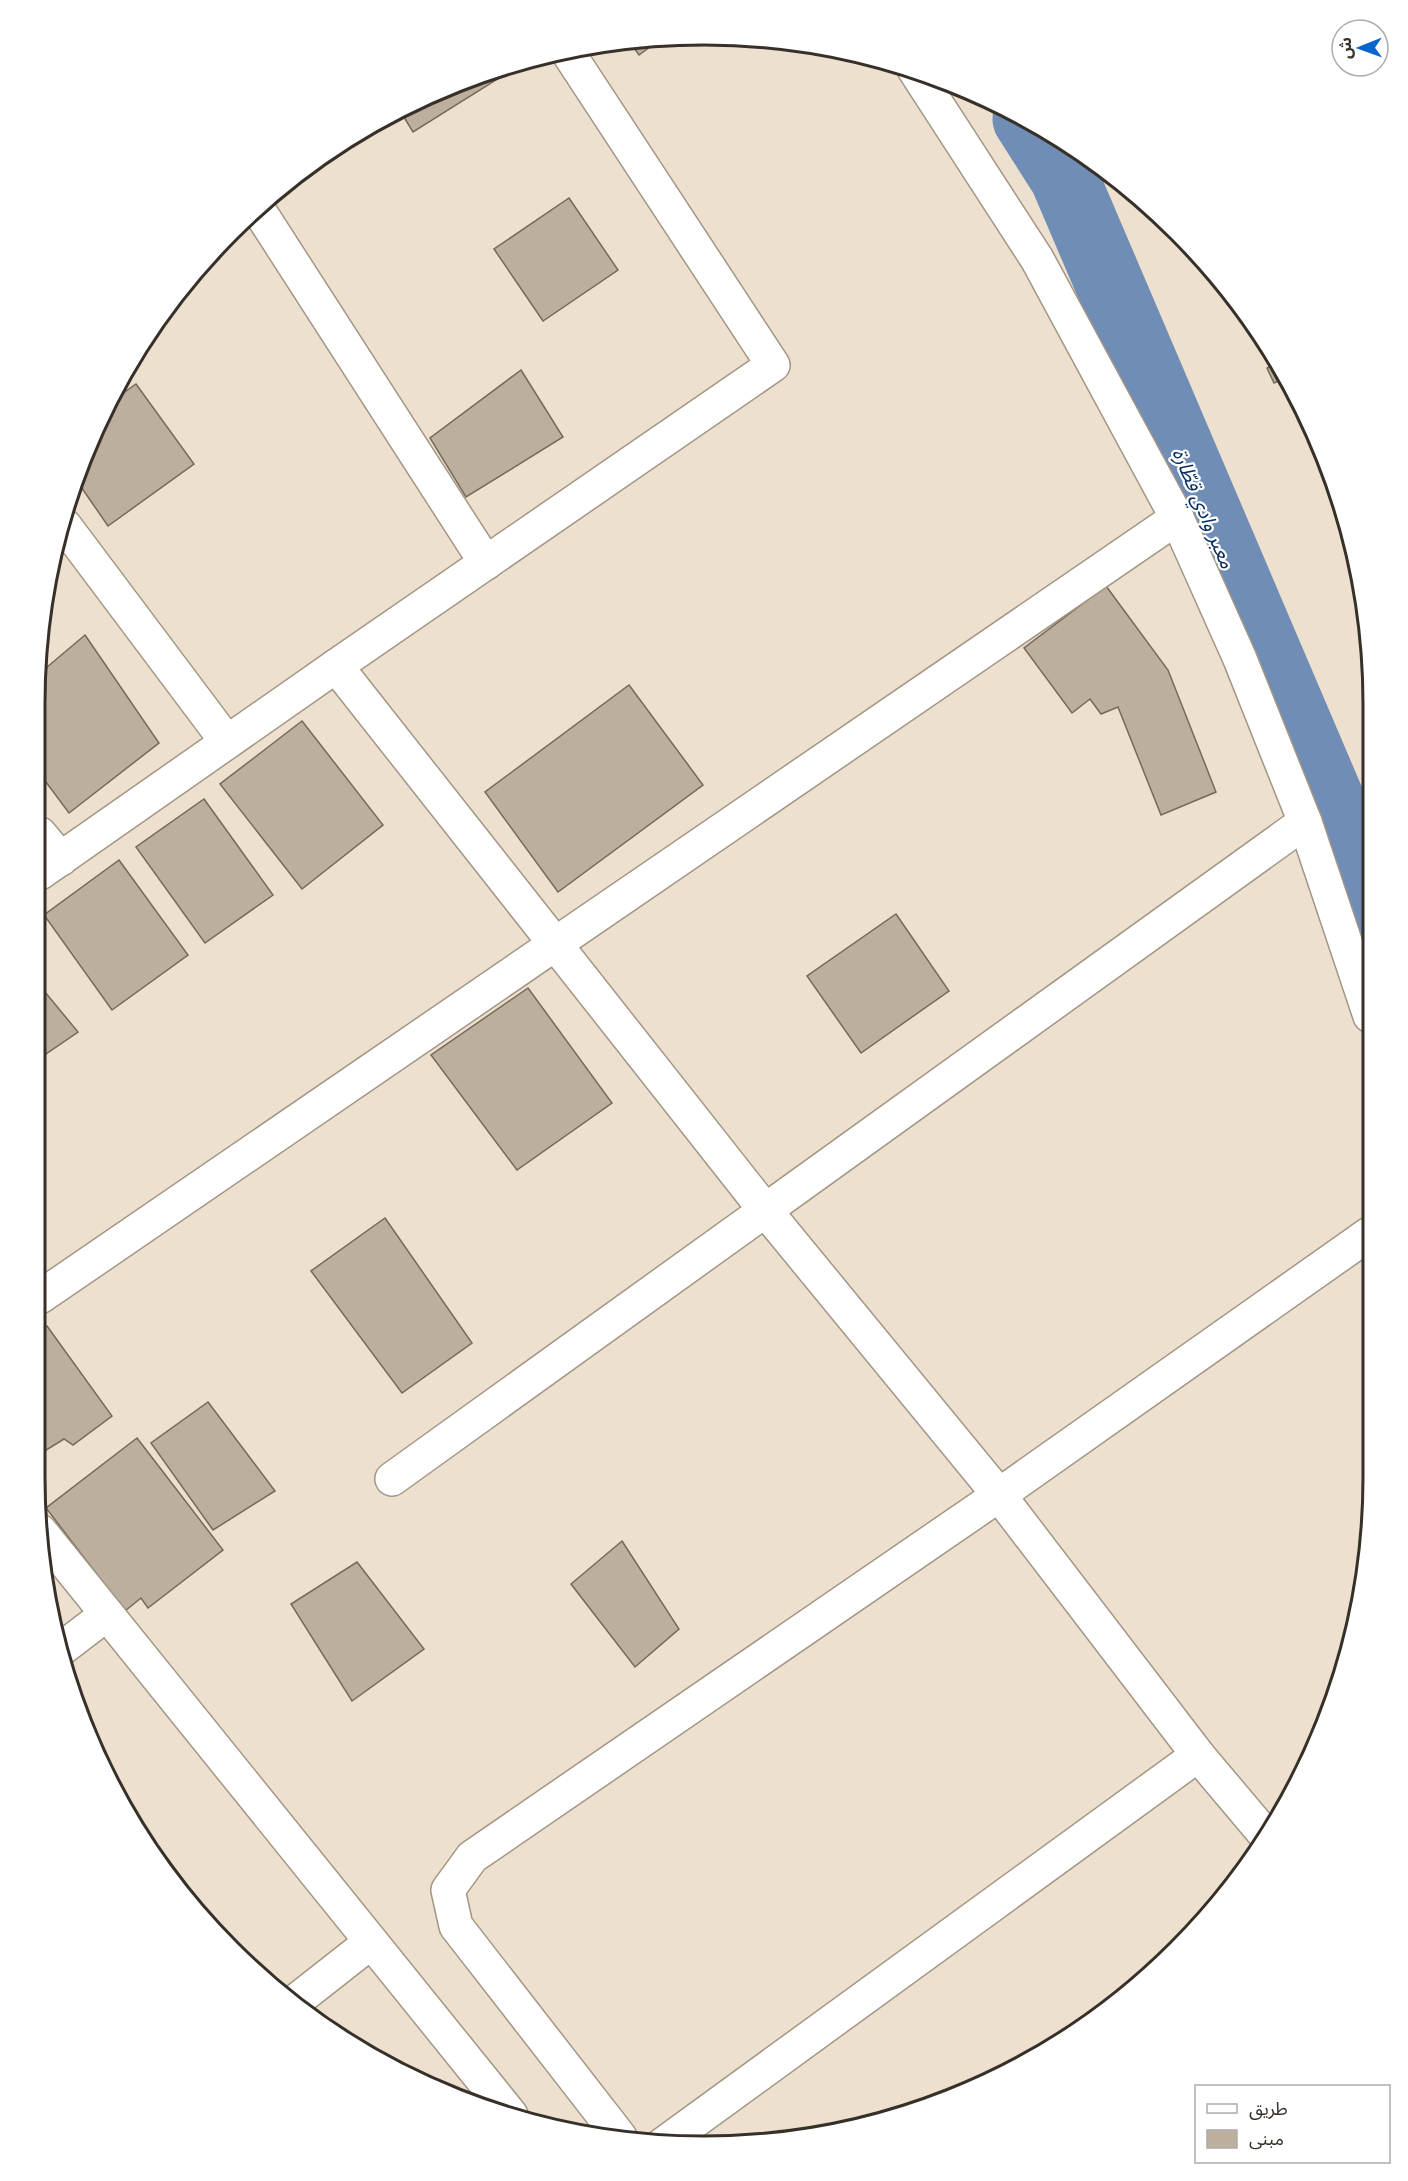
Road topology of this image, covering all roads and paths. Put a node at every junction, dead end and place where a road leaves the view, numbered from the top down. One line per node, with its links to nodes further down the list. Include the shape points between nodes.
1 (572, 59): 6 (street, via 772,365)
2 (923, 83): 4 (street, via 1037,259)
3 (262, 215): 6 (street)
4 (1177, 518): 9 (street, via 1240,659); 12 (street)
5 (68, 530): 8 (street)
6 (486, 563): 7 (street)
7 (336, 666): 8 (street); 12 (street)
8 (227, 742): 11 (street)
9 (1305, 822): 13 (street); 14 (street)
10 (45, 850): 11 (street)
11 (50, 866)
12 (556, 944): 14 (street); 16 (street)
13 (1363, 995)
14 (765, 1210): 17 (street); 18 (street)
15 (1363, 1238): 18 (street)
16 (45, 1294)
17 (392, 1479)
18 (999, 1495): 22 (street); 27 (street, via 472,1857 448,1890 456,1926)
19 (49, 1542): 20 (street)
20 (107, 1614): 21 (street); 24 (street)
21 (66, 1645)
22 (1198, 1755): 23 (street); 28 (street)
23 (1261, 1829)
24 (371, 1942): 25 (street); 26 (street)
25 (300, 1998)
26 (502, 2104)
27 (614, 2129)
28 (675, 2135)

